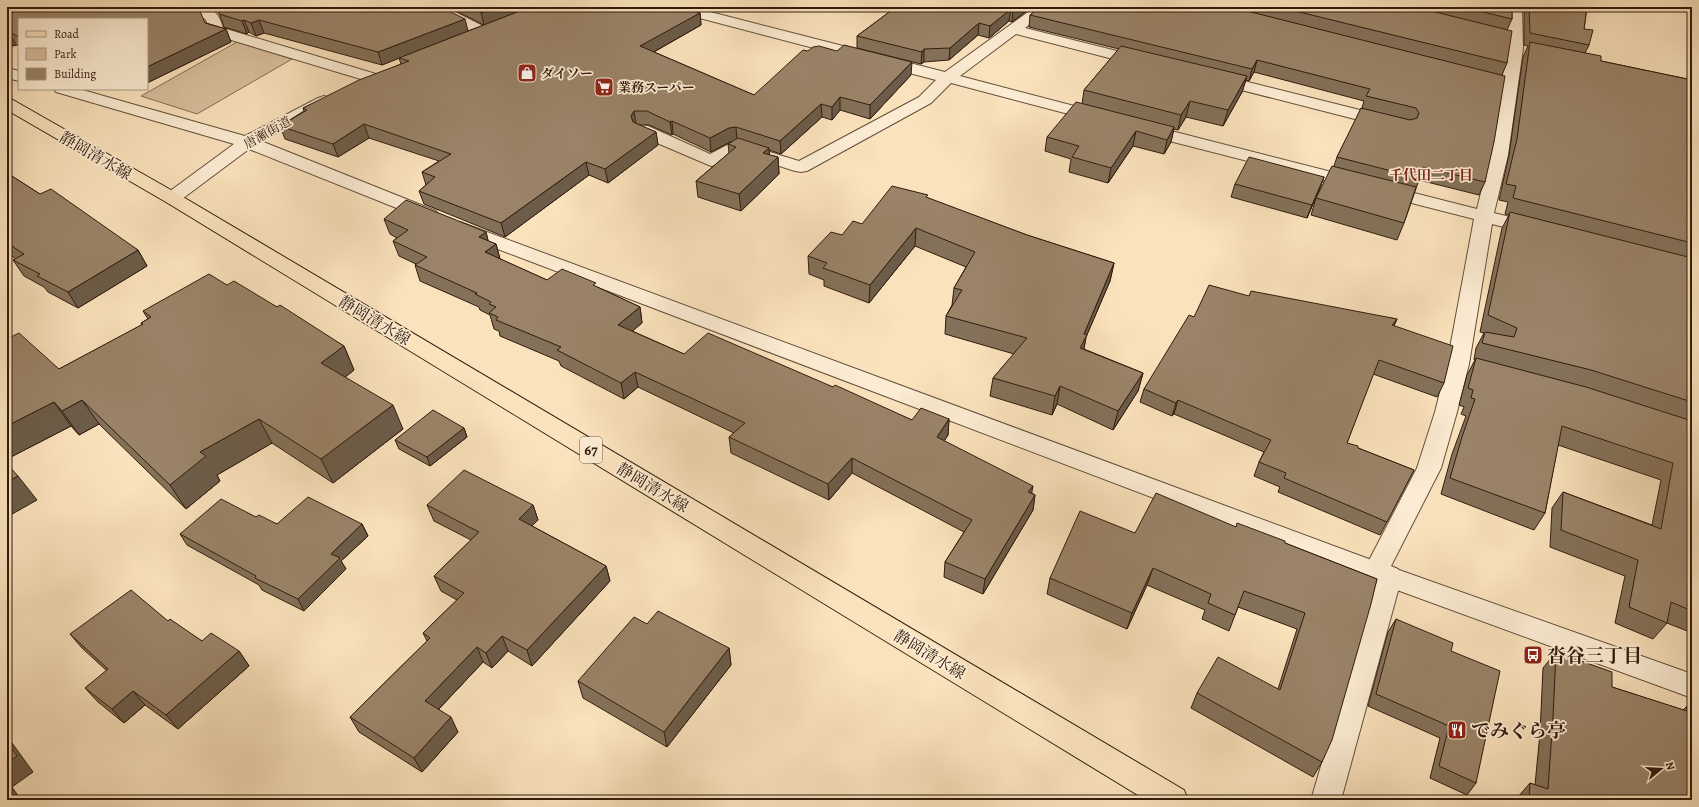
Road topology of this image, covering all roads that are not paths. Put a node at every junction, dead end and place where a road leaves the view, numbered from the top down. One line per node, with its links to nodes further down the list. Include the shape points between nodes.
1 (196, 7): 19 (street, 唐瀬街道, via 220,16 216,32 377,74)
2 (434, 7): 9 (street, via 491,29)
3 (674, 7): 14 (street)
4 (1044, 7): 8 (street)
5 (1515, 7): 21 (street, via 1515,44 1502,82 1499,155)
6 (1687, 7): 7 (street)
7 (1692, 8)
8 (1013, 29): 10 (street); 14 (street)
9 (463, 40)
10 (1159, 65)
11 (7, 73): 12 (street)
12 (18, 76)
13 (1205, 77): 17 (street)
14 (947, 78): 18 (street, via 925,100 801,167 737,147 711,161); 21 (street)
15 (65, 90): 19 (street)
16 (8, 104): 20 (main road, 静岡清水線 / 67)
17 (1397, 124)
18 (642, 130)
19 (247, 142): 20 (street, 唐瀬街道); 23 (street, via 522,252)
20 (172, 198): 25 (main road, 静岡清水線 / 67)
21 (1484, 216): 22 (street); 23 (street, via 1466,366 1446,412 1429,468)
22 (1553, 234)
23 (1382, 574): 24 (street); 26 (street)
24 (1692, 686)
25 (1173, 800)
26 (1326, 800)

